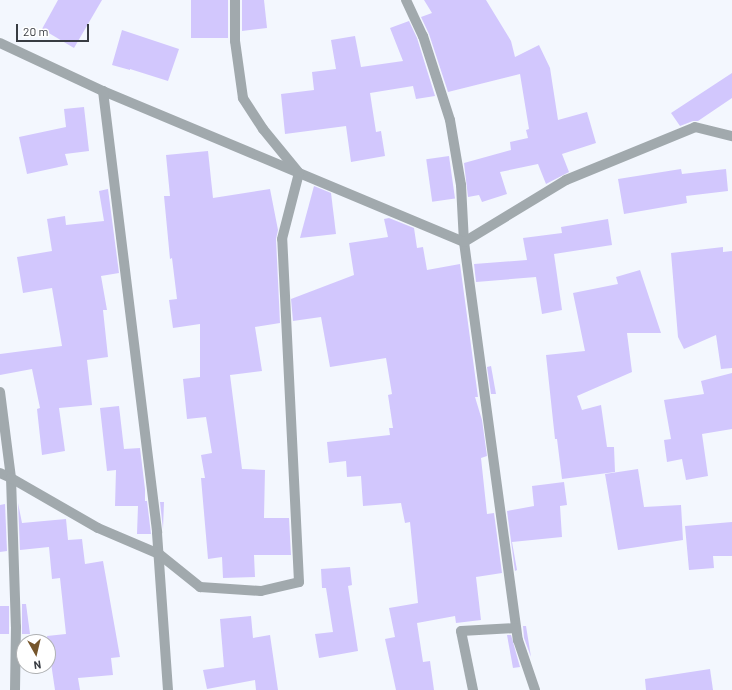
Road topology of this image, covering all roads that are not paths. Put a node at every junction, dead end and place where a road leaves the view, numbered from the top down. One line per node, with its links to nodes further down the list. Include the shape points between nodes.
1 (235, 0): 6 (street, via 235,41 243,98 263,129)
2 (406, 0): 7 (street, via 422,36 450,120 461,185)
3 (0, 44): 4 (street)
4 (104, 91): 6 (street); 11 (street)
5 (732, 136): 7 (street, via 695,127 566,180)
6 (299, 173): 7 (street); 11 (street, via 282,239 299,582 261,591 200,587)
7 (464, 242): 12 (street)
8 (0, 392): 10 (street)
9 (0, 473): 10 (street)
10 (11, 478): 11 (street, via 98,528); 13 (street, via 16,627)
11 (159, 554): 14 (street)
12 (516, 628): 15 (street, via 462,631); 16 (street)
13 (15, 690)
14 (168, 690)
15 (473, 690)
16 (535, 690)

